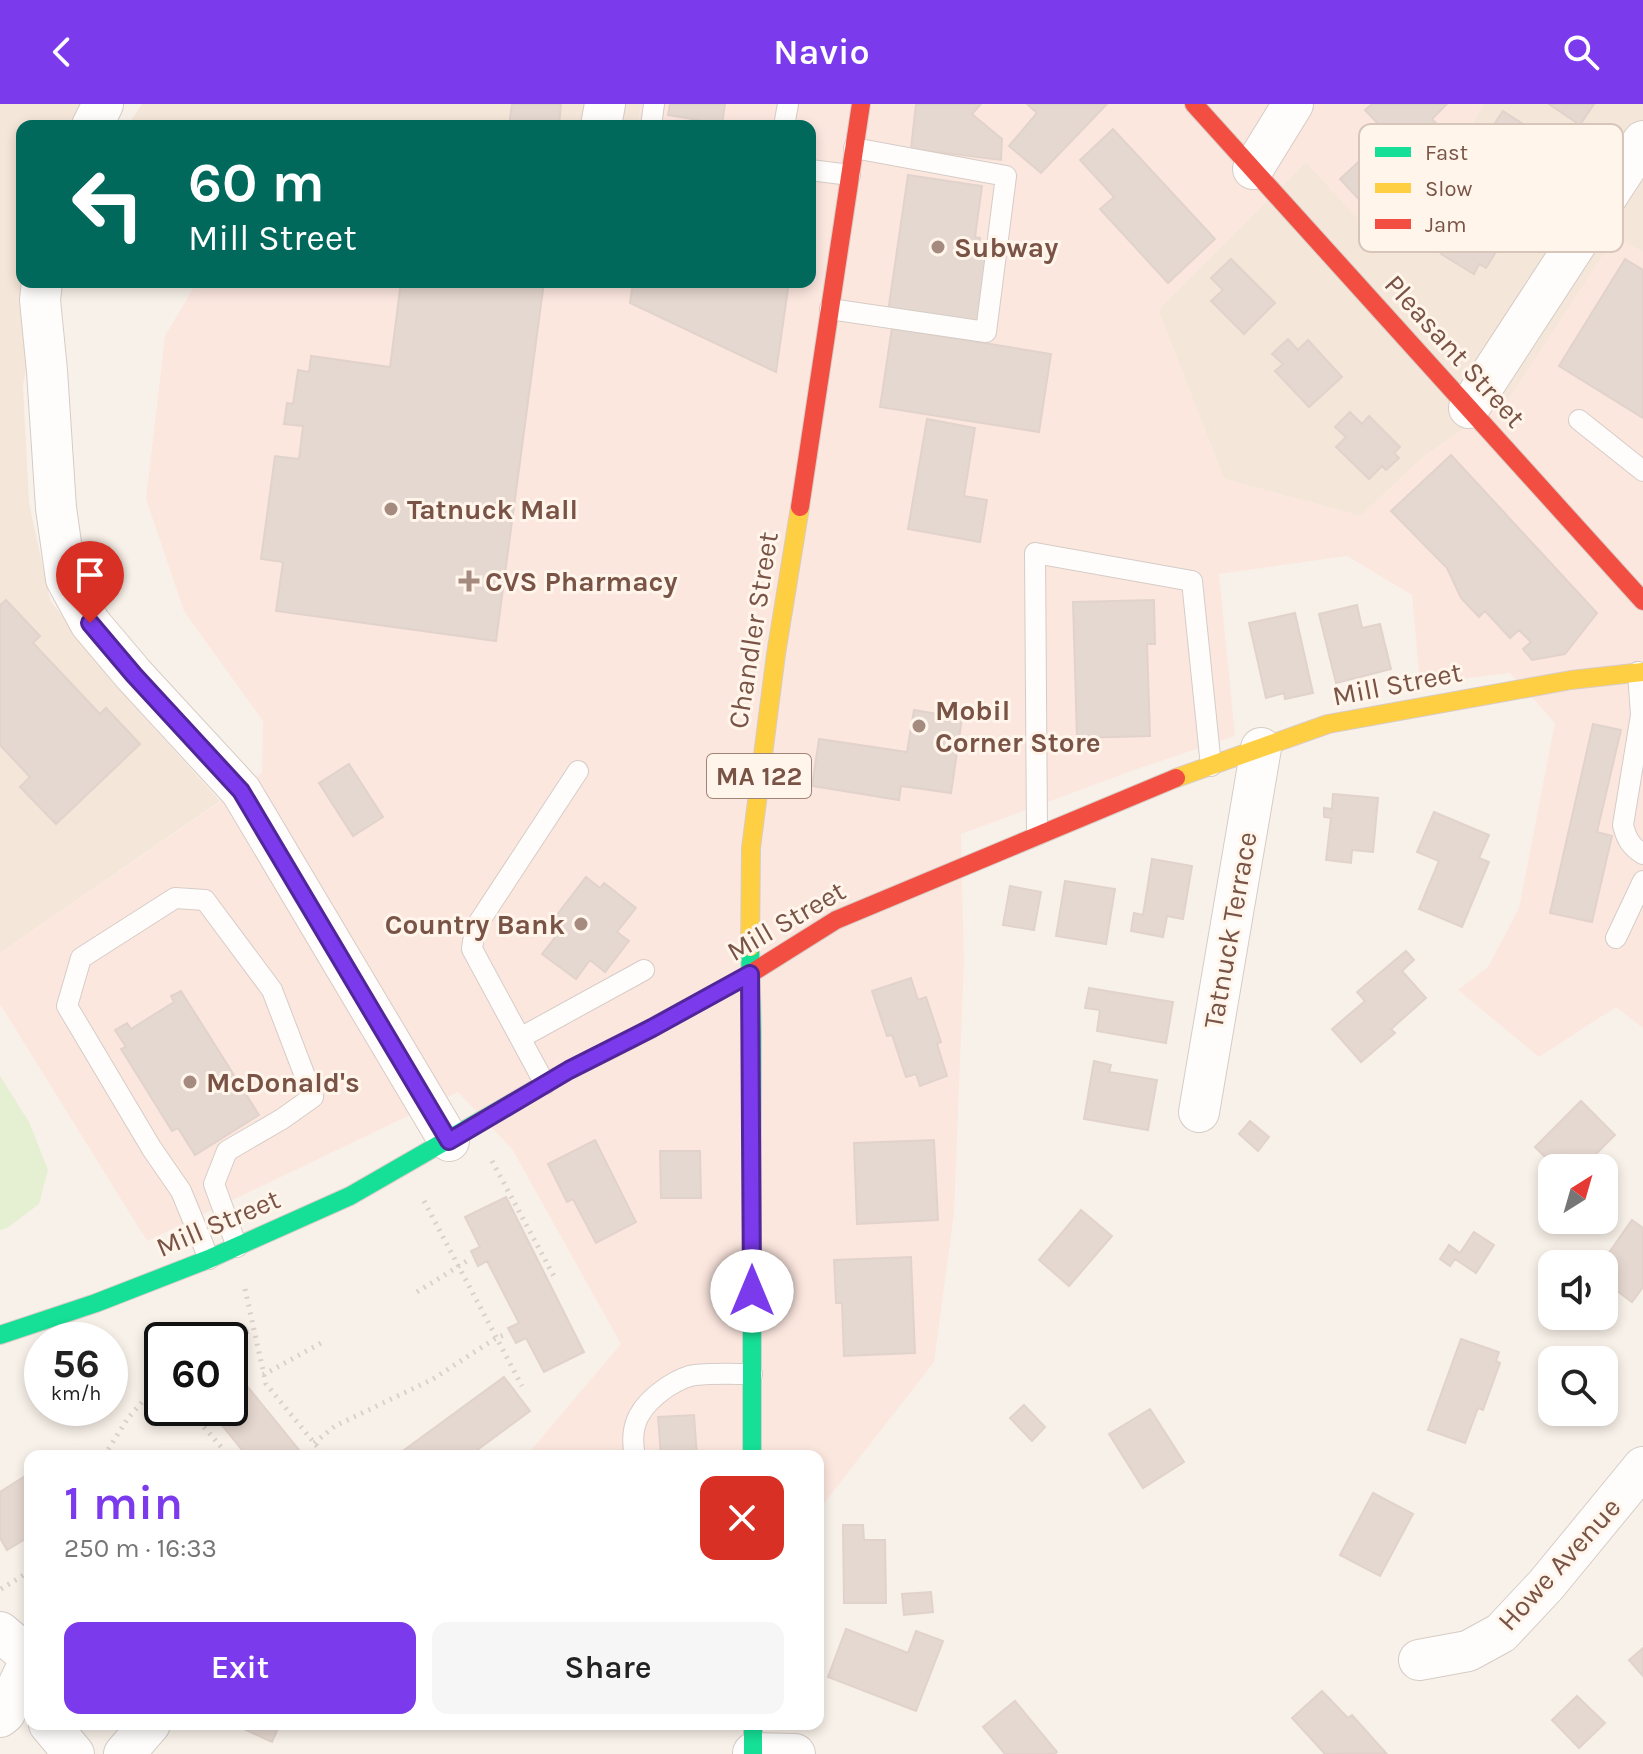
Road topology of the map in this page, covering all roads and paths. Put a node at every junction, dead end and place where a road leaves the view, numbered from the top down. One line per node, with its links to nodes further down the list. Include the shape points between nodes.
1 (861, 104): 5 (main road, Chandler Street / MA 122)
2 (1194, 104): 6 (main road, Pleasant Street)
3 (1293, 104): 6 (street)
4 (1643, 141): 8 (street)
5 (854, 148): 9 (main road, Chandler Street / MA 122); 12 (lane, via 1006,176 986,332)
6 (1253, 169): 13 (main road, Pleasant Street)
7 (816, 171): 9 (lane)
8 (1623, 172)
9 (850, 175): 12 (main road, Chandler Street / MA 122)
10 (1571, 252): 13 (street)
11 (41, 288): 30 (street, via 66,579 90,623 241,791)
12 (830, 309): 26 (main road, Chandler Street / MA 122, via 758,784 749,879)
13 (1469, 408): 16 (main road, Pleasant Street)
14 (1579, 420): 15 (lane)
15 (1643, 471)
16 (1639, 588)
17 (1641, 672): 18 (main road, Mill Street, via 1328,724); 22 (lane, via 1641,715 1623,825 1631,844)
18 (1261, 748): 19 (main road, Mill Street); 29 (street, Tatnuck Terrace)
19 (1211, 766): 21 (main road, Mill Street); 21 (lane, via 1192,581 1035,553)
20 (578, 771): 27 (lane, via 475,928 472,949)
21 (1037, 835): 26 (main road, Mill Street, via 836,920)
22 (1643, 854)
23 (1643, 881): 24 (lane)
24 (1616, 938)
25 (644, 970): 27 (lane)
26 (750, 974): 28 (main road, Mill Street); 46 (main road, Chandler Street / MA 122)
27 (520, 1038): 28 (lane)
28 (545, 1084): 30 (main road, Mill Street)
29 (1199, 1112)
30 (449, 1141): 33 (main road, Mill Street, via 350,1196)
31 (492, 1161): 37 (path)
32 (424, 1201): 36 (path)
33 (237, 1247): 34 (main road, Mill Street); 34 (lane, via 214,1184 227,1151 313,1097 272,990 205,900 175,898 81,958 67,1006 181,1191)
34 (209, 1259): 42 (main road, Mill Street)
35 (467, 1261): 36 (path)
36 (458, 1265): 39 (path); 44 (path)
37 (556, 1280)
38 (245, 1289): 40 (path)
39 (417, 1292)
40 (254, 1330): 41 (path); 47 (path)
41 (248, 1332)
42 (0, 1335)
43 (504, 1335): 44 (path)
44 (496, 1338): 48 (path); 51 (path, via 433,1379 335,1426)
45 (321, 1343): 47 (path)
46 (752, 1374): 55 (lane, via 693,1375 654,1396 640,1410); 56 (main road, Chandler Street / MA 122)
47 (263, 1375): 51 (path)
48 (522, 1386)
49 (144, 1400): 52 (path)
50 (204, 1427): 53 (path)
51 (314, 1443): 54 (path)
52 (108, 1450)
53 (224, 1450)
54 (320, 1450)
55 (634, 1450)
56 (752, 1450)
57 (1643, 1467): 61 (street, Howe Avenue, via 1501,1633 1468,1651)
58 (24, 1575): 59 (path)
59 (1, 1589)
60 (0, 1632): 62 (street)
61 (1419, 1660)
62 (21, 1685)
63 (54, 1730): 66 (street)
64 (145, 1730): 67 (street)
65 (753, 1730): 68 (main road)
66 (74, 1754)
67 (124, 1754)
68 (753, 1754): 69 (street)
69 (795, 1754)

